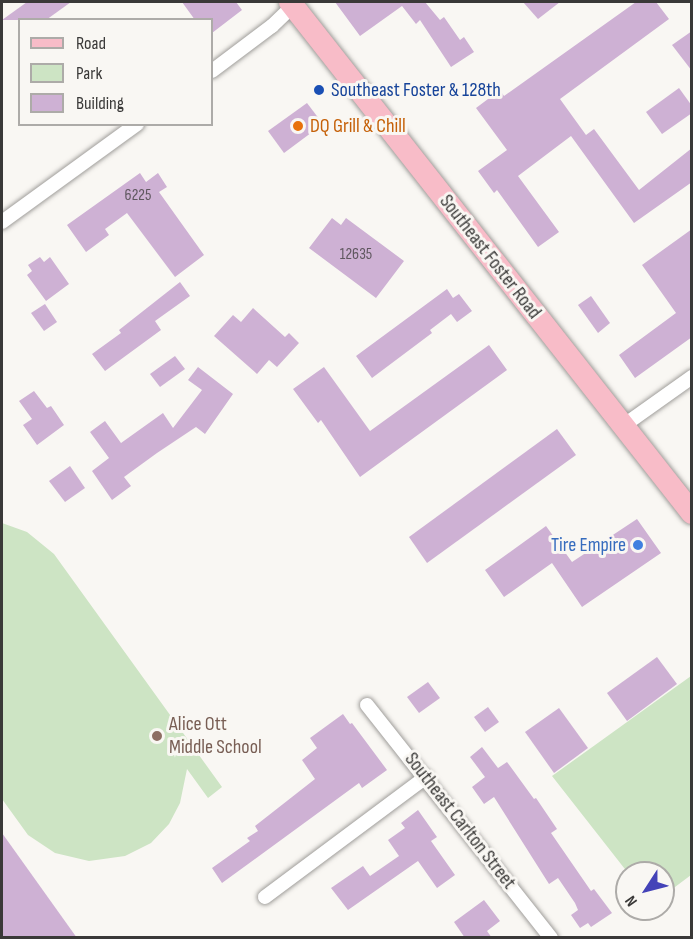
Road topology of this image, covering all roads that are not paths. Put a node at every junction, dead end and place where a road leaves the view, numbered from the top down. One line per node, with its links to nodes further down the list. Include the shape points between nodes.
1 (293, 3): 2 (street, via 273,26); 6 (main road, Southeast Foster Road)
2 (213, 70)
3 (134, 126): 4 (street)
4 (2, 222)
5 (692, 376): 6 (street)
6 (623, 426): 7 (main road, Southeast Foster Road)
7 (692, 513)
8 (368, 705): 9 (street, Southeast Carlton Street)
9 (426, 777): 10 (street); 11 (street, Southeast Carlton Street)
10 (266, 897)
11 (551, 938)

